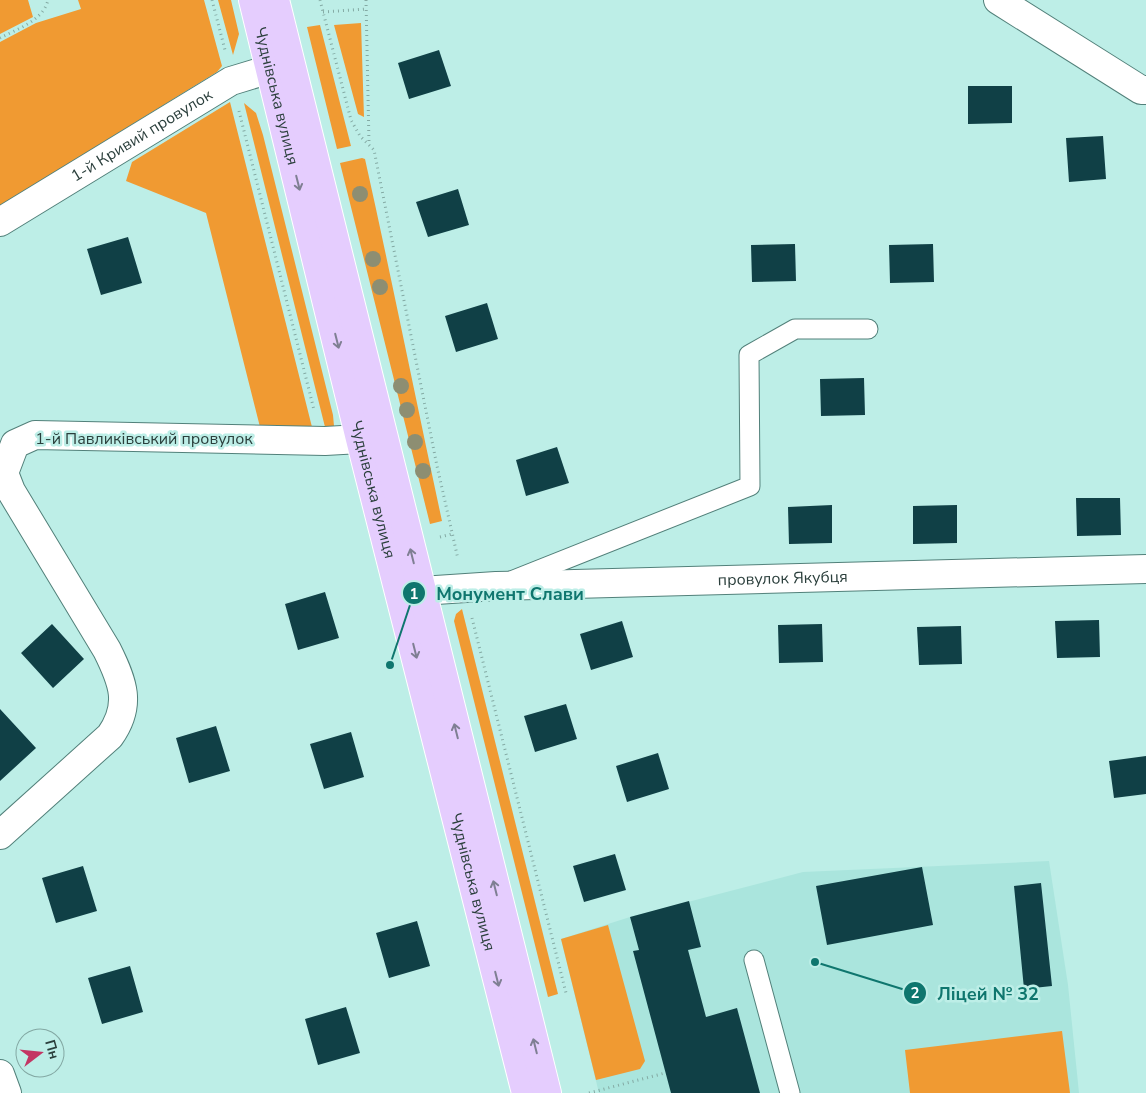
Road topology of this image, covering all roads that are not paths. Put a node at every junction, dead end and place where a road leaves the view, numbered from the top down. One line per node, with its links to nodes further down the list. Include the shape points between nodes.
1 (253, 0): 4 (main road, Чуднівська вулиця)
2 (275, 0): 4 (main road, Чуднівська вулиця)
3 (998, 0): 5 (street, via 1141,90)
4 (280, 66): 6 (street, 1-й Кривий провулок, via 232,81); 8 (main road, Чуднівська вулиця, one-way to 8); 11 (main road, Чуднівська вулиця, one-way to 4)
5 (1146, 90)
6 (0, 222)
7 (868, 329): 10 (lane, via 794,329 749,355 750,486)
8 (360, 439): 12 (street, 1-й Павликівський провулок, via 35,435 15,444 4,472 11,491 116,668 124,698 120,720 110,736); 16 (main road, Чуднівська вулиця, one-way to 16)
9 (1146, 569): 10 (street, провулок Якубця)
10 (496, 586): 11 (street, провулок Якубця)
11 (421, 590): 17 (main road, Чуднівська вулиця, one-way to 11)
12 (0, 835)
13 (754, 960): 18 (lane)
14 (0, 1074): 15 (street)
15 (7, 1093)
16 (526, 1093)
17 (547, 1093)
18 (790, 1093)

